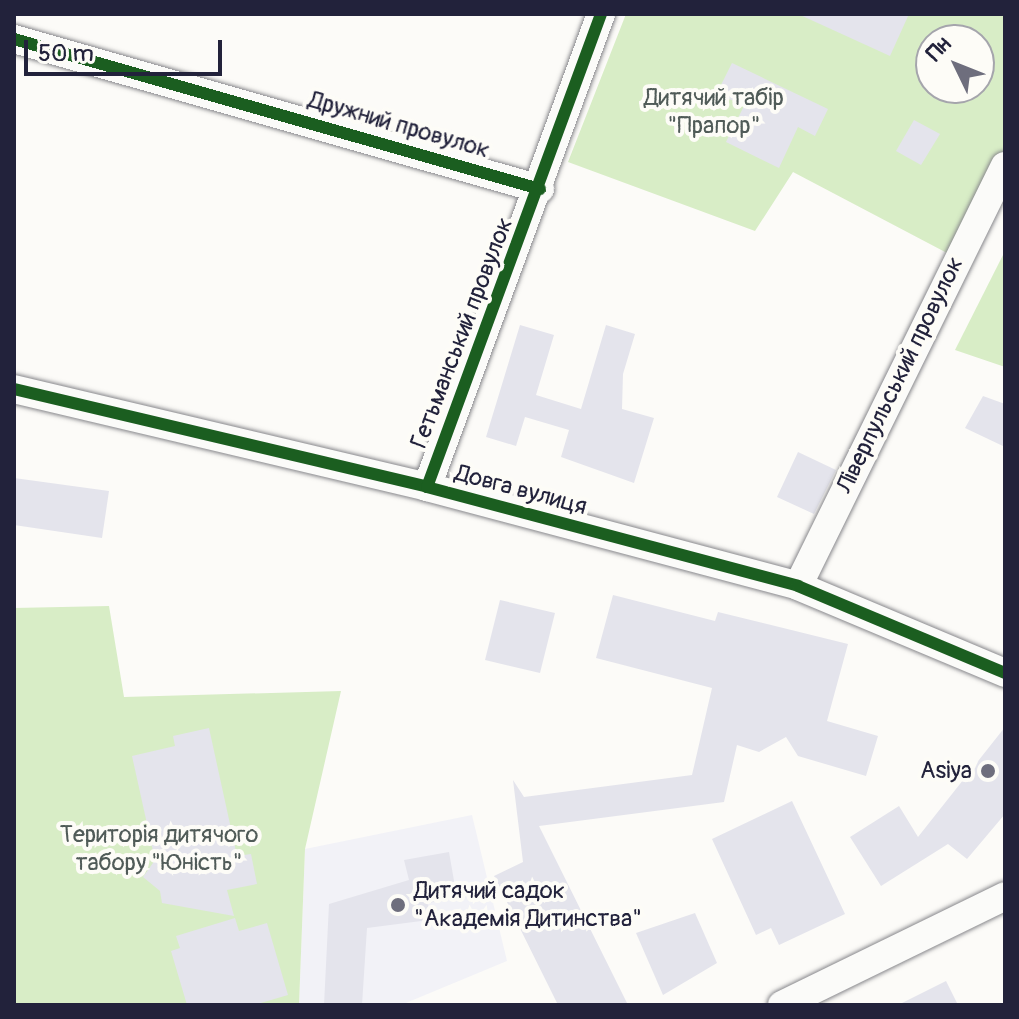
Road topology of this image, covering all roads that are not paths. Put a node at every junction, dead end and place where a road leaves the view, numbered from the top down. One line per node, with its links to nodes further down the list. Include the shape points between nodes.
1 (601, 14): 4 (street, Гетьманський провулок)
2 (14, 39): 4 (street, Дружний провулок)
3 (1005, 166): 7 (street, Ліверпульський провулок)
4 (540, 189): 6 (street, Гетьманський провулок)
5 (14, 389): 6 (street, Довга вулиця)
6 (427, 487): 7 (street, Довга вулиця)
7 (798, 586): 8 (street, Довга вулиця)
8 (1005, 673)
9 (1005, 896): 10 (street)
10 (782, 1005)

